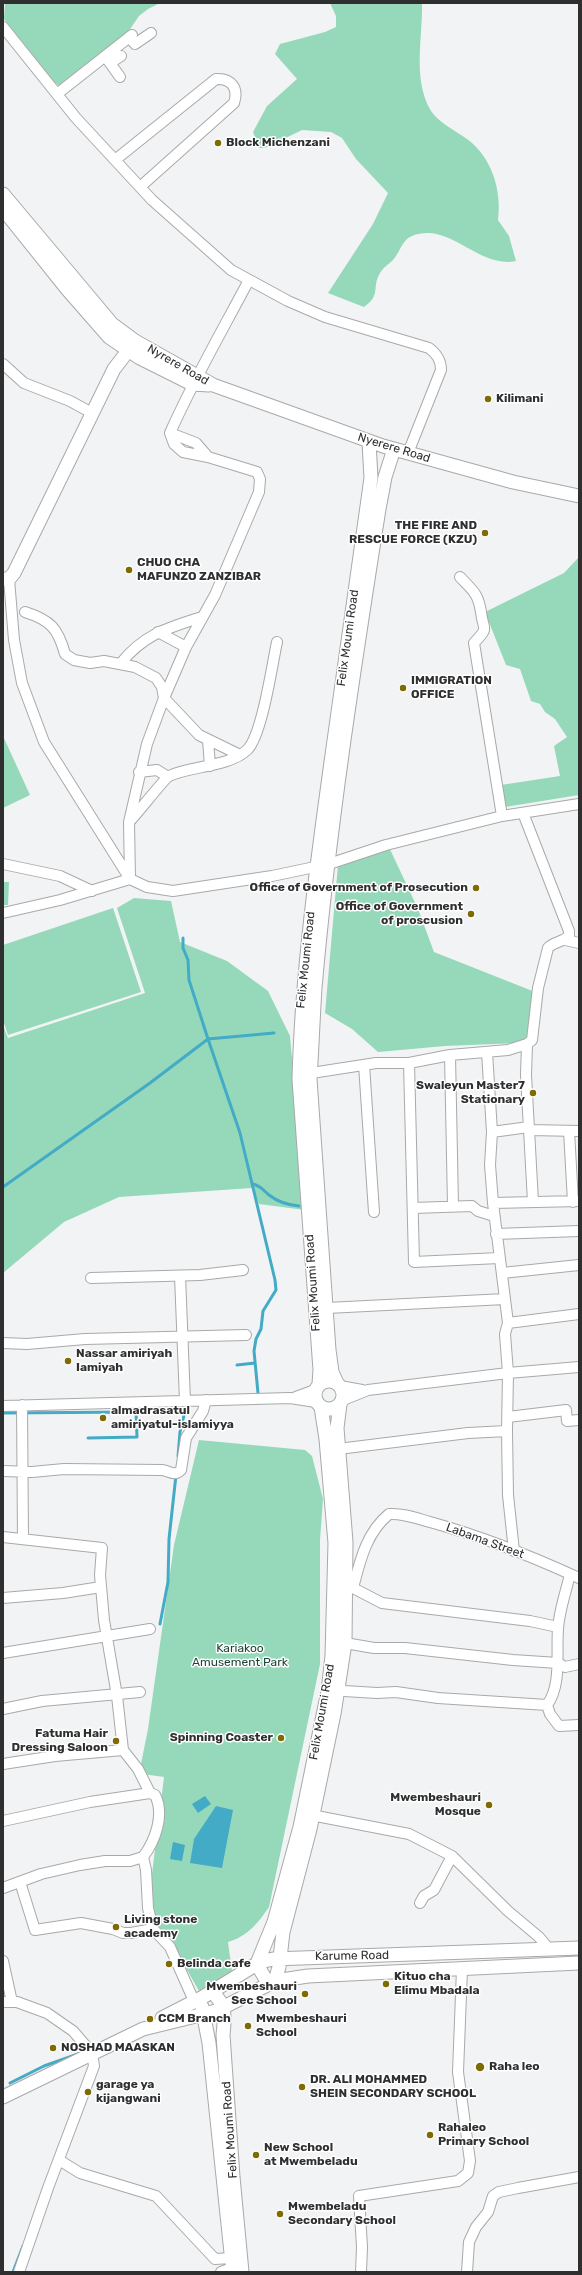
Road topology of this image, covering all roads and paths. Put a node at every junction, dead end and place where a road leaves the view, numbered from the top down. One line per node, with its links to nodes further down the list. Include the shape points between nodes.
1 (3, 27): 6 (street)
2 (151, 33): 4 (street, via 134,44 131,36)
3 (121, 56): 4 (street)
4 (107, 60): 5 (street); 6 (street)
5 (120, 77)
6 (57, 94): 7 (street)
7 (115, 160): 8 (street); 8 (street, via 216,79 223,78 234,85 234,103)
8 (140, 187): 11 (street, via 231,270)
9 (3, 194): 12 (main road, Nyrere Road, via 103,315)
10 (3, 209): 12 (main road, Nyrere Road, via 109,337)
11 (248, 280): 14 (street); 19 (street, via 325,317 430,348 436,354 442,363 442,370)
12 (132, 346): 14 (main road, Nyrere Road, via 140,358); 16 (main road, via 114,369)
13 (3, 364): 16 (street, via 24,383 70,401)
14 (195, 381): 15 (main road, Nyrere Road); 24 (street, via 170,433 174,444 183,452 257,472 260,485 215,595)
15 (213, 385): 17 (main road, Nyerere Road)
16 (92, 413): 22 (main road, via 32,539)
17 (369, 442): 18 (main road, Nyerere Road); 29 (main road, Felix Moumi Road, via 371,478)
18 (394, 449): 19 (main road, Nyerere Road); 29 (main road, Felix Moumi Road, via 385,476)
19 (408, 453): 20 (main road, Nyerere Road, via 513,482)
20 (579, 496)
21 (460, 577): 38 (street, via 479,598 480,613 485,624 484,633 474,643)
22 (6, 579): 42 (street, via 22,683 44,742)
23 (25, 612): 28 (street, via 41,617 60,635 65,654 74,660)
24 (202, 617): 25 (street); 27 (street)
25 (158, 632): 27 (street); 28 (street, via 143,640)
26 (277, 642): 32 (street, via 254,741)
27 (186, 647): 30 (street)
28 (121, 664): 30 (street, via 135,667 156,678 162,687)
29 (346, 694): 41 (main road, Felix Moumi Road)
30 (164, 698): 31 (street, via 199,735); 34 (street)
31 (208, 740): 32 (street, via 218,742); 33 (street)
32 (240, 755): 33 (street)
33 (210, 766): 35 (street)
34 (139, 772): 35 (street, via 157,770); 39 (street)
35 (168, 777): 39 (street)
36 (579, 804): 37 (street)
37 (523, 813): 38 (street); 45 (street, via 567,924 569,936)
38 (502, 816): 41 (street, via 386,845)
39 (129, 822): 42 (street)
40 (3, 864): 43 (street, via 60,876)
41 (323, 865): 42 (street, via 173,892 147,887); 52 (main road, Felix Moumi Road, via 315,990)
42 (130, 879): 43 (street)
43 (92, 890): 44 (street)
44 (3, 913)
45 (565, 940): 46 (street); 47 (street, via 551,944 548,948 538,988 532,1040)
46 (579, 943)
47 (527, 1044): 48 (street, via 508,1050); 53 (street)
48 (487, 1052): 49 (street); 55 (street)
49 (450, 1056): 50 (street); 59 (street)
50 (409, 1062): 51 (street); 60 (street)
51 (364, 1065): 52 (street); 61 (street)
52 (305, 1074): 66 (main road, Felix Moumi Road)
53 (529, 1129): 54 (street); 55 (street); 56 (street)
54 (574, 1131): 57 (street)
55 (492, 1132): 58 (street, via 490,1165)
56 (533, 1202): 57 (street); 58 (street)
57 (576, 1202)
58 (493, 1203): 62 (street)
59 (453, 1206): 60 (street); 62 (street, via 472,1206 478,1211)
60 (413, 1208): 65 (street, via 414,1262)
61 (374, 1212)
62 (494, 1216): 64 (street)
63 (579, 1231): 64 (street)
64 (496, 1234): 65 (street)
65 (499, 1258): 69 (street)
66 (318, 1262): 73 (main road, Felix Moumi Road); 83 (main road, Felix Moumi Road)
67 (579, 1265): 69 (street)
68 (243, 1270): 70 (street)
69 (502, 1273): 72 (street)
70 (180, 1276): 71 (street); 77 (street)
71 (91, 1278)
72 (505, 1299): 73 (street); 75 (street)
73 (326, 1308): 81 (main road, Felix Moumi Road, via 332,1372)
74 (579, 1314): 75 (street)
75 (508, 1323): 80 (street, via 505,1334)
76 (246, 1335): 77 (street)
77 (182, 1336): 78 (street, via 85,1339 37,1344); 85 (street)
78 (3, 1343)
79 (579, 1367): 80 (street)
80 (508, 1373): 82 (street); 89 (street)
81 (339, 1384): 82 (street, via 350,1389); 83 (main road, via 330,1380); 86 (main road, Felix Moumi Road, via 343,1392)
82 (368, 1390): 86 (street)
83 (318, 1396): 84 (street); 86 (main road, via 333,1409); 107 (main road, Felix Moumi Road, via 326,1439 335,1542)
84 (206, 1400): 85 (street); 94 (street, via 203,1411 186,1438 181,1470 176,1474 154,1470 64,1469)
85 (185, 1401): 87 (street)
86 (341, 1402): 92 (main road, Felix Moumi Road, via 337,1424)
87 (22, 1405): 88 (street); 94 (street)
88 (3, 1406)
89 (508, 1417): 90 (street, via 566,1410 567,1421); 91 (street)
90 (579, 1420)
91 (507, 1431): 92 (street, via 440,1436); 97 (street, via 508,1495)
92 (338, 1449): 100 (main road, Felix Moumi Road)
93 (3, 1471): 94 (street)
94 (21, 1472): 96 (street)
95 (3, 1537): 96 (street)
96 (23, 1539): 99 (street, via 102,1548)
97 (514, 1550): 98 (street, Labama Street); 100 (street, Labama Street, via 448,1527 399,1513 388,1514 377,1525 365,1547)
98 (575, 1576): 102 (street)
99 (101, 1587): 101 (street); 104 (street)
100 (349, 1588): 102 (street, via 382,1603 524,1620); 105 (main road, Felix Moumi Road)
101 (3, 1598)
102 (558, 1627): 108 (street)
103 (150, 1629): 104 (street)
104 (106, 1636): 106 (street); 112 (street)
105 (345, 1643): 107 (main road, Felix Moumi Road); 108 (street, via 374,1648 405,1648)
106 (3, 1653)
107 (337, 1656): 110 (main road, Felix Moumi Road); 119 (main road, Felix Moumi Road, via 328,1691)
108 (558, 1663): 109 (street, via 565,1667); 113 (street, via 552,1698)
109 (579, 1664)
110 (339, 1687): 113 (street, via 344,1691 396,1692 438,1698); 119 (main road, Felix Moumi Road)
111 (140, 1692): 112 (street)
112 (116, 1696): 114 (street, via 42,1701); 116 (street)
113 (547, 1705): 115 (street, via 559,1726)
114 (3, 1709)
115 (579, 1725)
116 (123, 1750): 117 (street); 118 (street, via 138,1769)
117 (3, 1764)
118 (150, 1793): 120 (street, via 90,1802); 122 (street, via 155,1795 158,1801 158,1814 155,1839)
119 (308, 1815): 121 (street, via 409,1834); 129 (main road, Felix Moumi Road, via 283,1932); 132 (main road, Felix Moumi Road)
120 (3, 1821)
121 (452, 1856): 125 (street, via 434,1890 424,1896); 128 (street, via 508,1911 539,1937)
122 (143, 1858): 123 (street, via 80,1865); 126 (street, via 148,1908)
123 (20, 1882): 124 (street); 126 (street, via 35,1930 81,1923 131,1934)
124 (3, 1888)
125 (420, 1903)
126 (153, 1929): 135 (street, via 170,1947)
127 (579, 1948): 128 (main road, Karume Road)
128 (548, 1949): 129 (main road, Karume Road)
129 (280, 1958): 132 (main road, Karume Road); 134 (main road, Felix Moumi Road)
130 (3, 1961): 136 (street)
131 (579, 1963): 133 (main road, Karume Road)
132 (258, 1964): 134 (main road); 135 (main road, Karume Road)
133 (462, 1969): 134 (main road, Karume Road, via 308,1976); 146 (street, via 458,2072 470,2161 468,2173 458,2181 359,2196)
134 (271, 1982): 137 (main road, Karume Road)
135 (203, 1997): 137 (main road); 138 (main road, Felix Moumi Road); 139 (main road, Karume Road)
136 (8, 2002): 140 (street, via 46,2013 73,2031)
137 (224, 2008): 138 (main road, Karume Road); 144 (main road, Felix Moumi Road, via 223,2035 233,2177)
138 (204, 2015): 139 (main road, Karume Road); 144 (main road, Felix Moumi Road, via 213,2074)
139 (143, 2029): 140 (main road, Karume Road)
140 (92, 2053): 141 (main road, Karume Road); 142 (street, via 94,2066)
141 (3, 2097)
142 (59, 2160): 144 (street, via 80,2173 156,2196 215,2259); 145 (street)
143 (579, 2177): 147 (street, via 499,2192 493,2196 488,2212 476,2227 469,2242)
144 (232, 2268)
145 (19, 2272)
146 (361, 2272)
147 (468, 2272)

